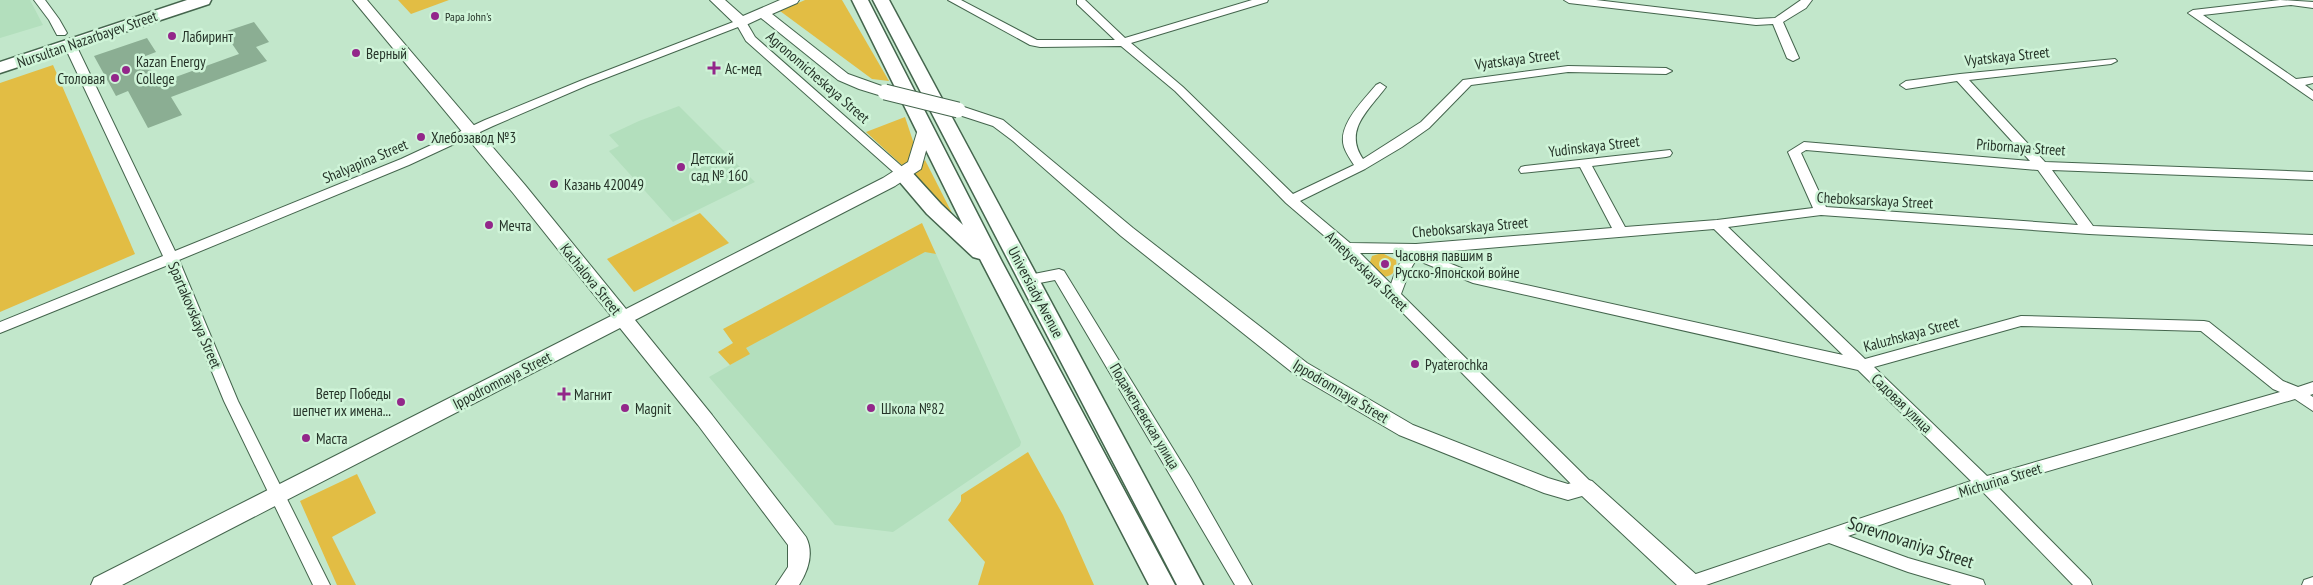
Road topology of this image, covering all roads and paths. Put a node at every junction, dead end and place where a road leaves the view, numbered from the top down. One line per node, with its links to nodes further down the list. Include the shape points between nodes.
1 (39, 0): 20 (street, Spartakovskaya Street)
2 (160, 0): 20 (main road, Nursultan Nazarbayev Street)
3 (203, 0): 20 (main road, Nursultan Nazarbayev Street)
4 (360, 0): 34 (street, Kachalova Street)
5 (717, 0): 17 (street, Agronomicheskaya Street)
6 (792, 0): 16 (street)
7 (850, 0): 14 (street)
8 (897, 0): 18 (main road)
9 (953, 0): 21 (street, via 1034,43 1115,44)
10 (1264, 0): 21 (street)
11 (1569, 0): 19 (street)
12 (1807, 0): 19 (street)
13 (1082, 2): 21 (street, Ametyevskaya Street)
14 (869, 5): 18 (main road, Universiady Avenue); 33 (main road, Universiady Avenue)
15 (2313, 5): 29 (street, via 2292,2 2193,13)
16 (763, 13): 17 (street); 61 (street, Ippodromnaya Street, bridge, via 843,77 864,86 998,123 1127,232 1300,368 1355,402 1406,430 1537,482 1568,492)
17 (741, 22): 34 (street, Shalyapina Street); 40 (street, Agronomicheskaya Street, via 750,39)
18 (892, 22): 52 (main road, Universiady Avenue)
19 (1778, 22): 23 (street)
20 (65, 39): 22 (main road, Nursultan Nazarbayev Street); 25 (main road, Nursultan Nazarbayev Street); 50 (street, Spartakovskaya Street)
21 (1122, 41): 42 (street, Ametyevskaya Street, via 1179,89)
22 (0, 53)
23 (1793, 58)
24 (2111, 61): 27 (street, Vyatskaya Street)
25 (0, 68)
26 (1666, 71): 37 (street, Vyatskaya Street, via 1568,69 1467,82 1425,125)
27 (1960, 77): 30 (street, Vyatskaya Street); 38 (street)
28 (2313, 80): 29 (street)
29 (2295, 83): 32 (street)
30 (1906, 85)
31 (1380, 87): 37 (street, via 1352,125 1349,136 1350,146)
32 (2313, 96)
33 (924, 129): 40 (street, via 915,165); 51 (main road, Universiady Avenue)
34 (472, 132): 50 (street, Shalyapina Street); 54 (street, Kachalova Street)
35 (1666, 153): 36 (street, Yudinskaya Street)
36 (1584, 163): 39 (street, Yudinskaya Street); 46 (street)
37 (1361, 166): 42 (street, Vyatskaya Street)
38 (2042, 166): 41 (street, Pribornaya Street); 43 (street, Pribornaya Street, via 1804,146 1794,152); 45 (street)
39 (1525, 170)
40 (902, 174): 51 (main road, via 934,209); 54 (street, Ippodromnaya Street)
41 (2313, 176)
42 (1291, 200): 48 (street, Ametyevskaya Street)
43 (1821, 211): 44 (street, Cheboksarskaya Street); 45 (street, Cheboksarskaya Street)
44 (1717, 224): 46 (street, Cheboksarskaya Street); 56 (street, Садовая улица)
45 (2089, 230): 47 (street, Cheboksarskaya Street)
46 (1621, 232): 49 (street, Cheboksarskaya Street)
47 (2313, 240)
48 (1347, 248): 49 (street, Cheboksarskaya Street); 53 (street, Ametyevskaya Street)
49 (1416, 249): 53 (street, via 1403,270); 56 (street, Kaluzhskaya Street, via 1429,260 1473,278)
50 (171, 258): 55 (street, Shalyapina Street); 62 (street, Spartakovskaya Street, via 231,401)
51 (992, 262): 68 (main road, Universiady Avenue)
52 (1029, 280): 69 (main road, Universiady Avenue); 70 (street, Подаметьевская улица, via 1059,274)
53 (1394, 296): 61 (street, Ametyevskaya Street)
54 (623, 318): 62 (street, Ippodromnaya Street); 64 (street, Kachalova Street, via 799,543)
55 (0, 328)
56 (1862, 365): 58 (street, Kaluzhskaya Street, via 2021,321 2204,326 2278,386); 60 (street, Садовая улица)
57 (2313, 388): 58 (street, Michurina Street)
58 (2296, 392): 59 (street, Kaluzhskaya Street); 60 (street, Michurina Street)
59 (2313, 405)
60 (1984, 483): 63 (street, Michurina Street); 72 (street, Садовая улица)
61 (1585, 487): 65 (street, Ametyevskaya Street)
62 (278, 495): 66 (street, Ippodromnaya Street); 67 (street, Spartakovskaya Street)
63 (1832, 537): 65 (street, Michurina Street); 71 (street, Sorevnovaniya Street, via 1908,565)
64 (792, 577)
65 (1691, 584)
66 (102, 585)
67 (322, 585)
68 (1162, 585)
69 (1190, 585)
70 (1244, 585)
71 (1977, 585)
72 (2084, 585)

